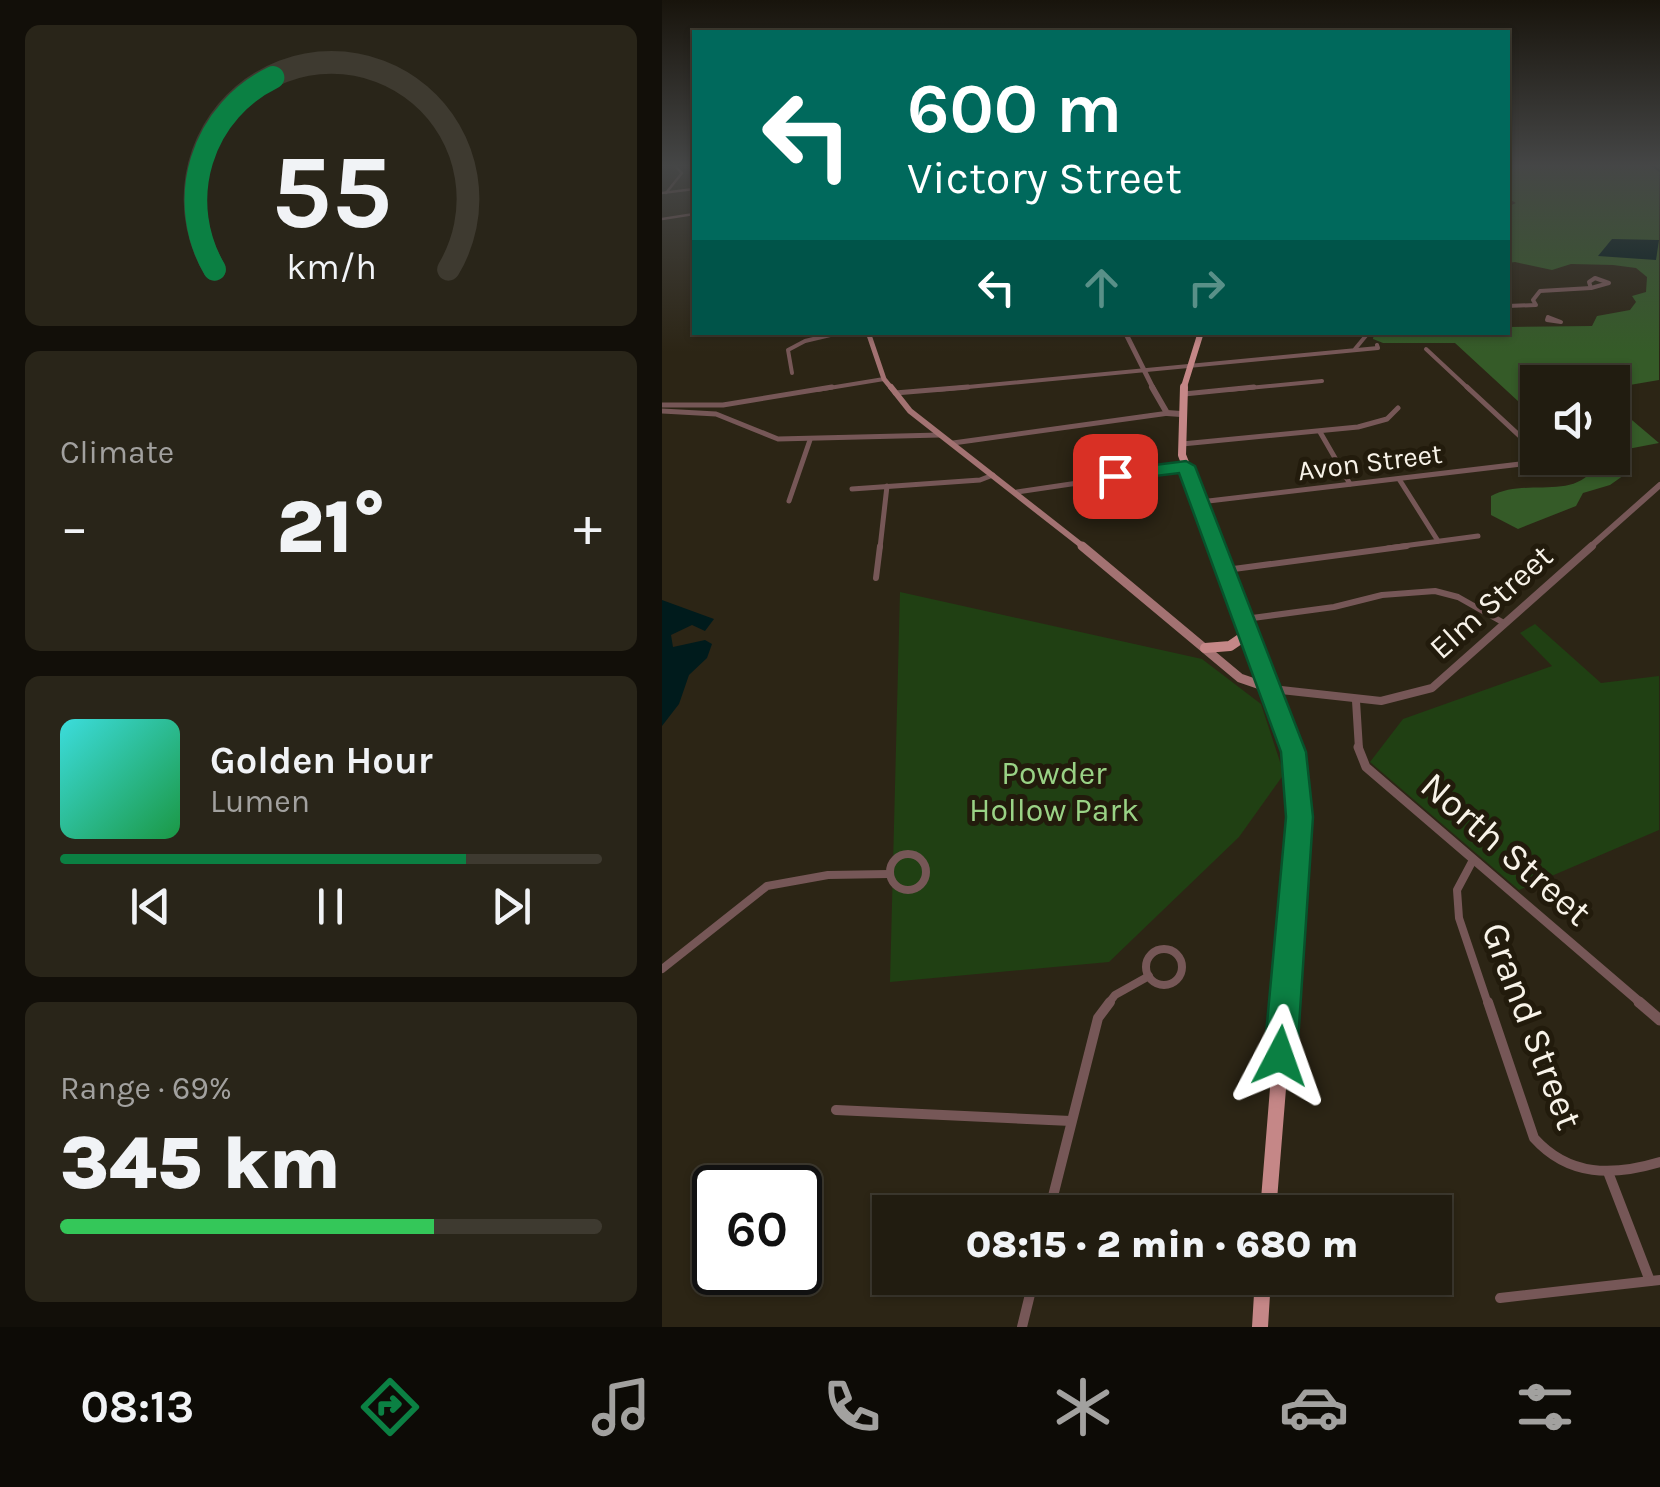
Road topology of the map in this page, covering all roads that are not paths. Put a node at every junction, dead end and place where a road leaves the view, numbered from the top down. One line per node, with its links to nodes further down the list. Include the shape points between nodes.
1 (1591, 288): 2 (street, via 1540,291)
2 (1536, 305): 3 (street); 4 (street)
3 (1510, 306)
4 (1550, 317)
5 (832, 335): 15 (street, via 788,350)
6 (869, 335): 16 (main road)
7 (1127, 335): 14 (street)
8 (1201, 335): 13 (main road)
9 (1366, 335): 11 (street)
10 (1376, 345): 11 (street)
11 (1354, 350): 13 (street)
12 (1426, 350): 28 (street)
13 (1190, 365): 14 (street); 19 (main road)
14 (1144, 372): 18 (street); 23 (street)
15 (792, 373)
16 (884, 380): 18 (main road); 20 (street)
17 (1322, 381): 19 (street)
18 (894, 393): 27 (main road)
19 (1182, 394): 25 (main road)
20 (724, 405): 21 (street); 24 (street)
21 (662, 408): 24 (street)
22 (1398, 408): 26 (street, via 1382,422)
23 (1169, 413): 25 (street); 30 (street)
24 (716, 414): 29 (street, via 764,436)
25 (1180, 414): 31 (main road)
26 (1320, 432): 31 (street); 36 (street)
27 (940, 435): 29 (street); 30 (main road)
28 (1520, 436)
29 (810, 440): 41 (street)
30 (953, 443): 34 (main road)
31 (1181, 444): 33 (main road)
32 (1520, 462): 35 (street, Avon Street)
33 (1186, 466): 40 (street); 42 (main road)
34 (994, 475): 37 (street); 40 (main road)
35 (1399, 479): 36 (street, Avon Street); 44 (street)
36 (1350, 484): 42 (street, Avon Street)
37 (887, 486): 39 (street); 46 (street)
38 (1660, 486): 48 (street, Elm Street)
39 (852, 489)
40 (1016, 492): 50 (main road)
41 (789, 501)
42 (1199, 502): 45 (main road)
43 (1478, 536): 44 (street)
44 (1438, 541): 45 (street)
45 (1225, 570): 47 (main road)
46 (876, 578)
47 (1244, 619): 48 (street, via 1424,591 1458,597); 49 (main road)
48 (1504, 623): 52 (street, Elm Street, via 1432,688)
49 (1249, 633): 50 (main road, via 1230,646); 51 (main road)
50 (1206, 648): 51 (main road, via 1240,678)
51 (1272, 689): 52 (street, Elm Street); 63 (main road, via 1294,752 1300,808)
52 (1356, 701): 53 (street, North Street, via 1356,740 1366,767)
53 (1472, 860): 57 (street, North Street); 61 (street, Grand Street, via 1457,890 1459,918 1534,1138 1568,1166)
54 (890, 874): 54 (street, via 896,888 908,889 927,867 911,855); 55 (street, via 828,875 767,886)
55 (662, 969)
56 (1149, 976): 56 (street, via 1163,985 1174,982 1180,956 1158,949 1149,957); 59 (street, via 1115,995 1098,1018)
57 (1660, 1020)
58 (836, 1110): 59 (street)
59 (1071, 1121): 62 (street)
60 (1660, 1162): 61 (street, Grand Street)
61 (1608, 1172): 64 (street)
62 (1053, 1195)
63 (1269, 1195)
64 (1655, 1281): 67 (street)
65 (1030, 1295): 68 (street)
66 (1263, 1295): 69 (main road)
67 (1500, 1298)
68 (1022, 1327)
69 (1260, 1327)

